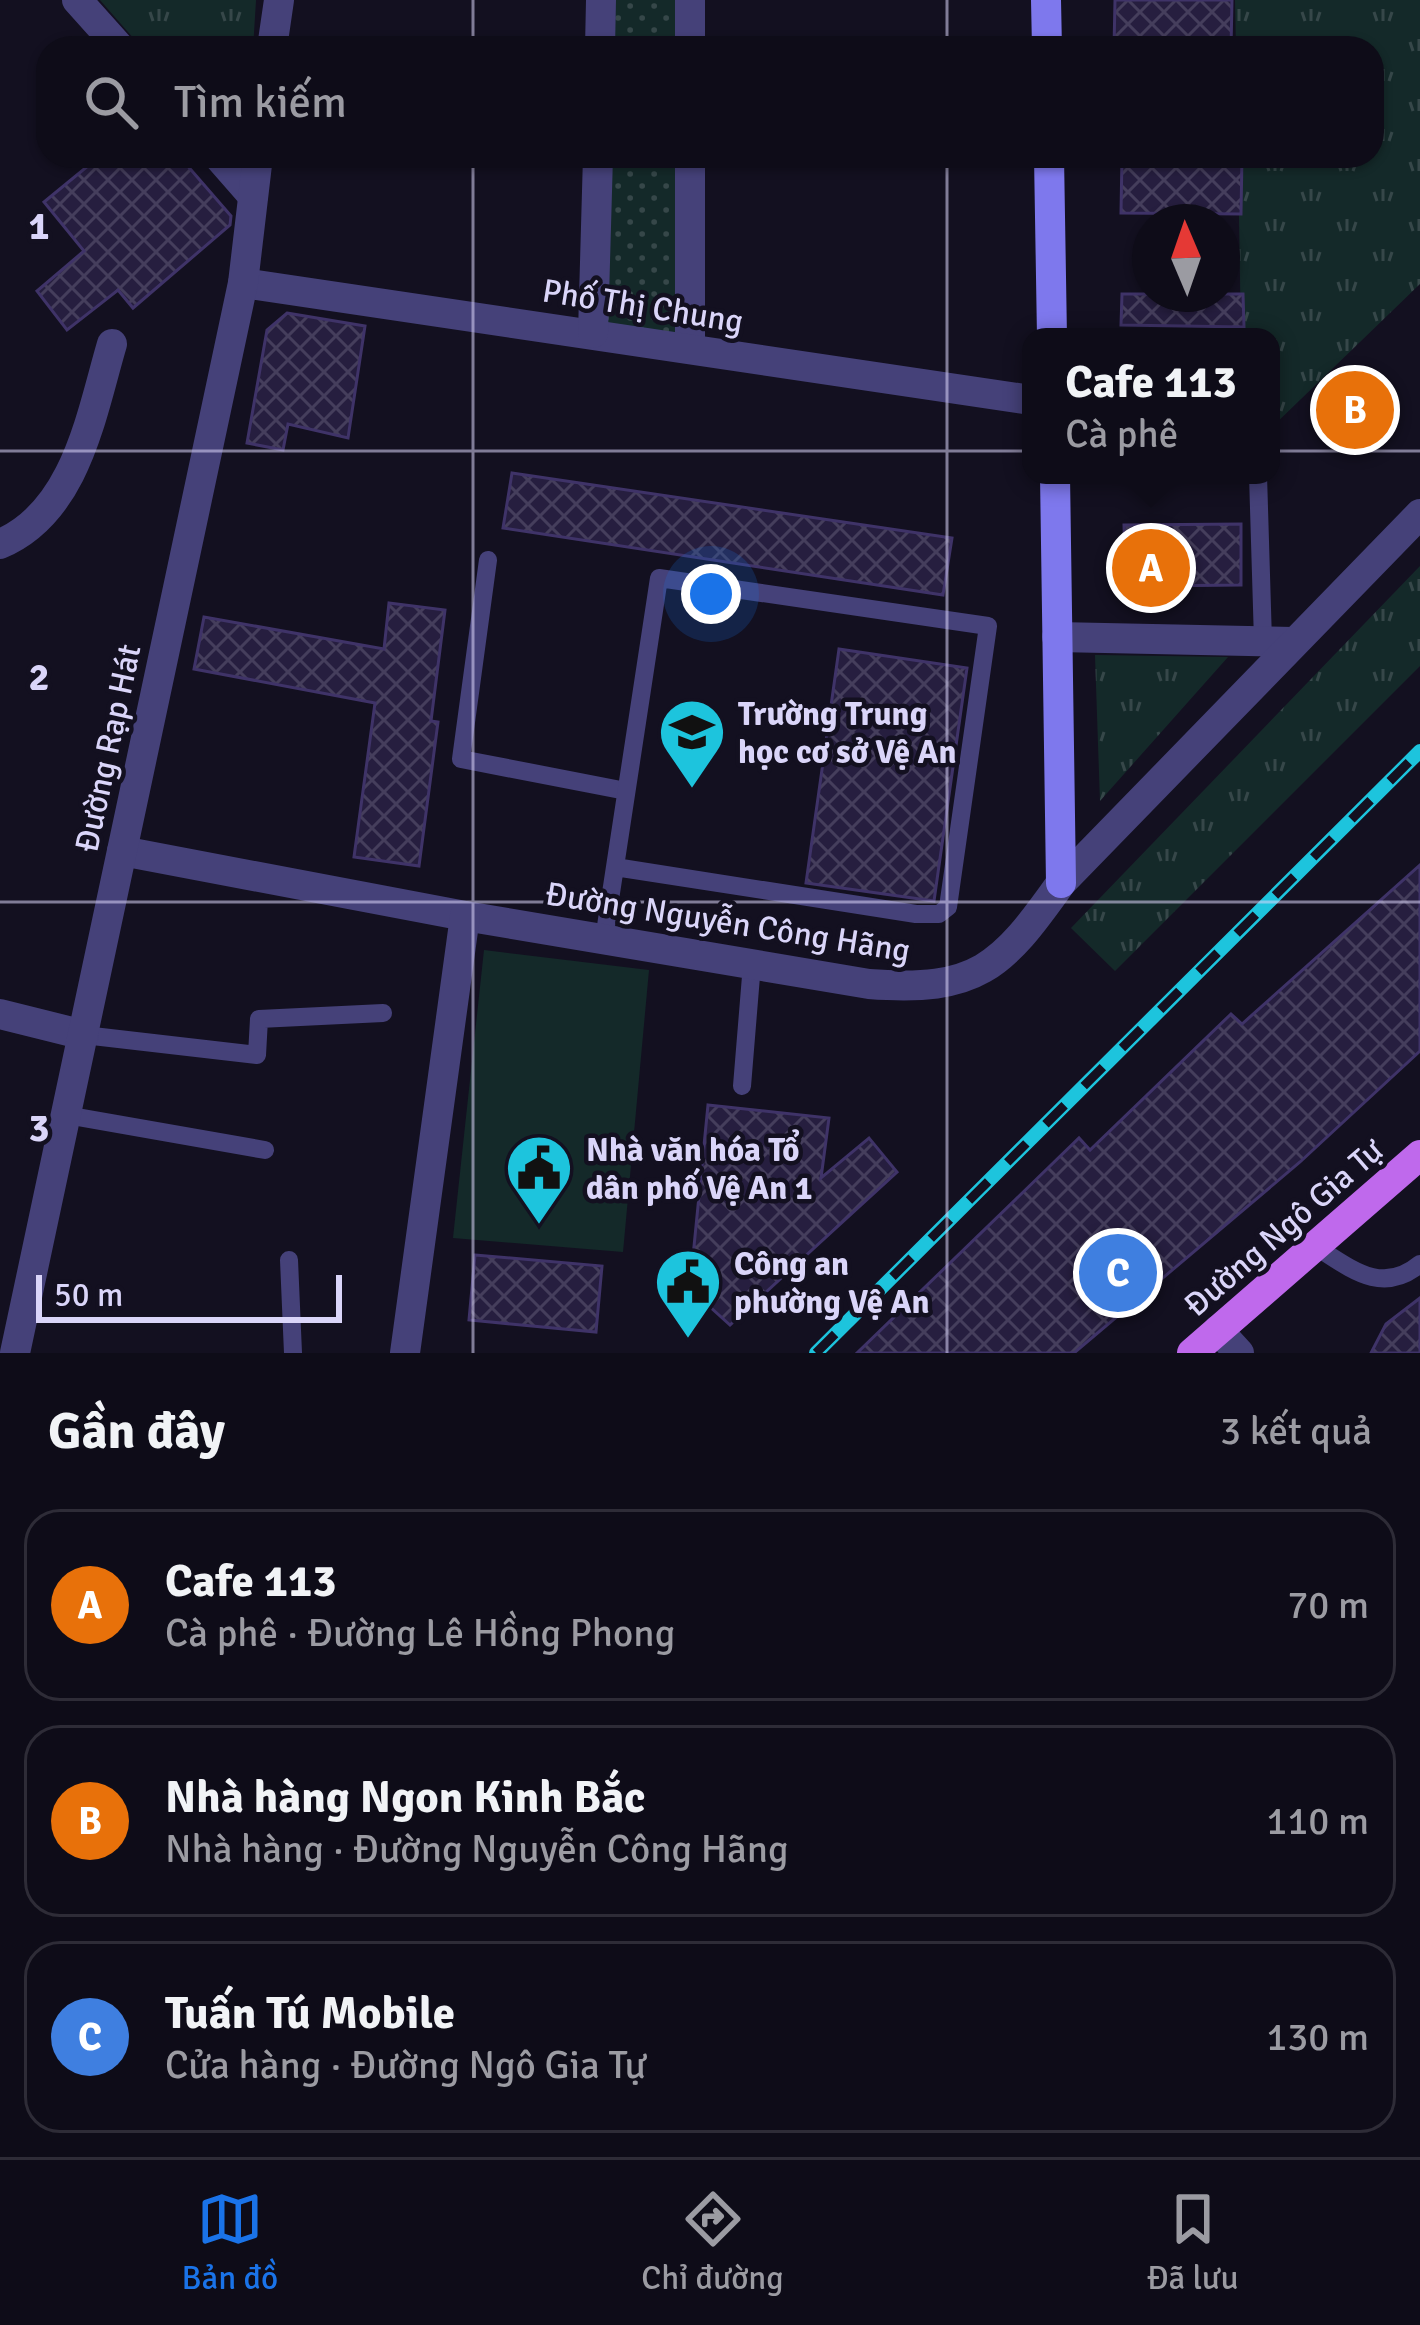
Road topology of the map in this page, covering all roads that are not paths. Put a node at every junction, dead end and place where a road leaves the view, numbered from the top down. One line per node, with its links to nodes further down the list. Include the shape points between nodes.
1 (77, 0): 6 (street)
2 (279, 0): 7 (street)
3 (602, 0): 8 (street)
4 (690, 0): 9 (street)
5 (1046, 0): 10 (street)
6 (109, 36)
7 (274, 36)
8 (600, 36)
9 (690, 36)
10 (1047, 36)
11 (228, 168): 16 (street)
12 (256, 168): 16 (street, Đường Rạp Hát)
13 (598, 168): 19 (street)
14 (690, 168): 21 (street)
15 (1049, 168): 18 (street)
16 (253, 196): 17 (street, Đường Rạp Hát)
17 (243, 283): 19 (street, Phố Thị Chung); 31 (street, Đường Rạp Hát)
18 (1052, 328)
19 (593, 333): 21 (street, Phố Thị Chung)
20 (112, 344): 26 (street, via 72,477 18,536)
21 (690, 348): 22 (street, Phố Thị Chung)
22 (1022, 399)
23 (1055, 484): 28 (street)
24 (1259, 484): 29 (lane)
25 (1420, 514): 29 (street, Đường Nguyễn Công Hãng)
26 (0, 544)
27 (488, 560): 30 (lane, via 460,759)
28 (1057, 637): 29 (street); 33 (street)
29 (1278, 641): 33 (street, Đường Nguyễn Công Hãng)
30 (626, 791): 32 (lane); 32 (lane, via 659,578 988,626 948,907 939,914)
31 (122, 851): 34 (street, Đường Nguyễn Công Hãng); 39 (street, Đường Rạp Hát)
32 (615, 866): 35 (lane)
33 (1061, 884): 36 (street, Đường Nguyễn Công Hãng, via 1017,944 971,976 923,988)
34 (465, 916): 35 (street, Đường Nguyễn Công Hãng); 50 (street)
35 (604, 940): 36 (street, Đường Nguyễn Công Hãng)
36 (752, 964): 40 (lane)
37 (383, 1013): 39 (lane, via 259,1018 256,1055)
38 (0, 1014): 39 (street)
39 (84, 1035): 41 (street, Đường Rạp Hát)
40 (742, 1086)
41 (66, 1115): 42 (lane); 48 (street, Đường Rạp Hát)
42 (265, 1150)
43 (1420, 1155): 44 (main road, Đường Ngô Gia Tự)
44 (1315, 1246): 46 (lane, via 1368,1279 1395,1278); 47 (main road, Đường Ngô Gia Tự)
45 (289, 1260): 49 (lane)
46 (1420, 1264)
47 (1229, 1342): 51 (main road, Đường Ngô Gia Tự)
48 (16, 1353)
49 (293, 1353)
50 (405, 1353)
51 (1192, 1353)

